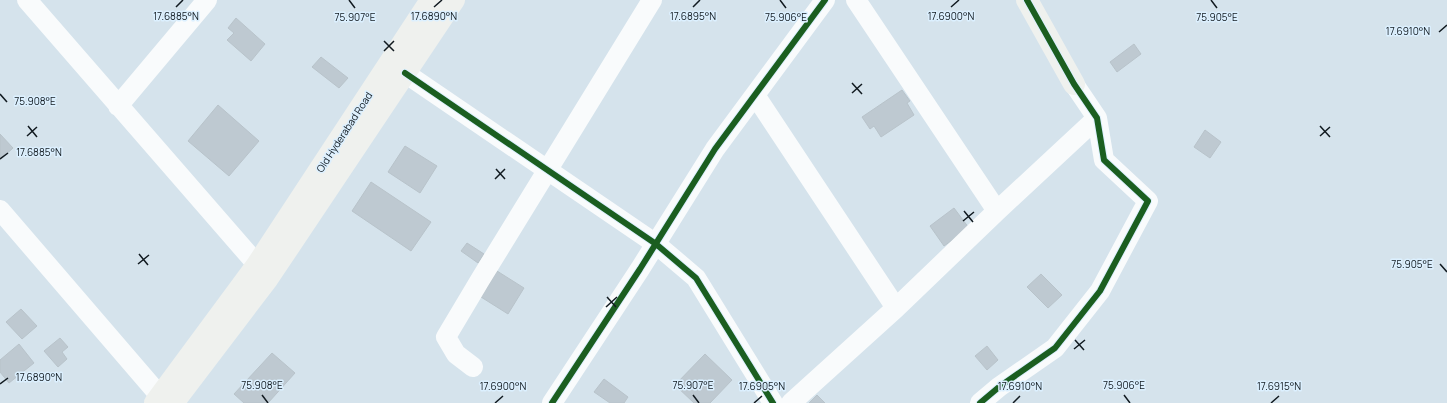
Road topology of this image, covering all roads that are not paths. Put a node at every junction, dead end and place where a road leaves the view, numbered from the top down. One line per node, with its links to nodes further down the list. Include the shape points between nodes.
1 (27, 0): 12 (street)
2 (206, 0): 12 (street)
3 (431, 0): 18 (main road, Old Hyderabad Road)
4 (454, 0): 9 (main road)
5 (652, 0): 14 (street)
6 (825, 0): 11 (street)
7 (856, 0): 16 (street)
8 (1027, 0): 10 (main road)
9 (405, 73): 14 (street); 18 (main road)
10 (1074, 84): 13 (street)
11 (755, 95): 17 (street, via 715,149); 19 (street)
12 (118, 106): 18 (street)
13 (1097, 118): 16 (street); 25 (street, via 1104,160 1148,201 1100,291 1055,348)
14 (548, 170): 17 (street); 20 (street, via 446,337 456,354)
15 (0, 210): 21 (street)
16 (997, 211): 19 (street)
17 (656, 244): 22 (street); 23 (street, via 696,278)
18 (262, 271): 21 (main road)
19 (896, 308): 24 (street)
20 (473, 368)
21 (169, 401)
22 (552, 403)
23 (773, 403)
24 (791, 403)
25 (980, 403)

